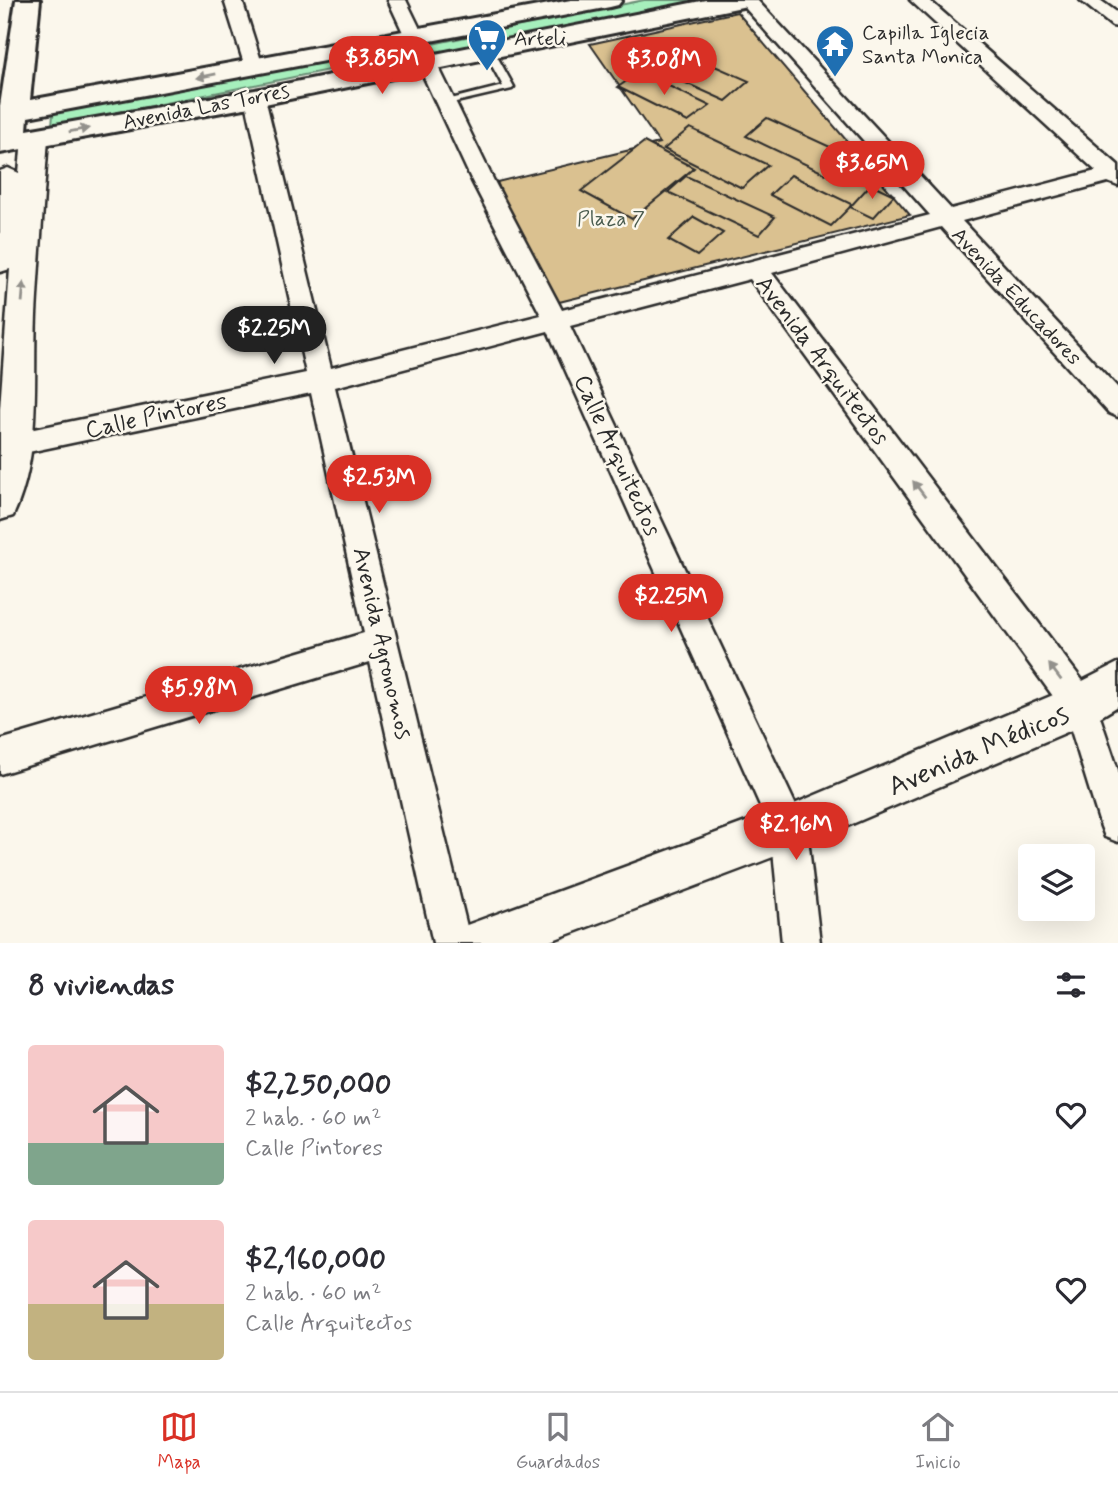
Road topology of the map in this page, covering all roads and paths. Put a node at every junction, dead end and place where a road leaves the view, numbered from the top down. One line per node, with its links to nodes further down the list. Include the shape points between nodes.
1 (28, 0): 17 (main road)
2 (50, 0): 17 (main road)
3 (233, 0): 14 (street)
4 (397, 0): 11 (street)
5 (610, 0): 9 (main road, Avenida Las Torres)
6 (744, 0): 12 (main road, Avenida Las Torres); 20 (street, Avenida Educadores)
7 (919, 0): 19 (street)
8 (1088, 0): 10 (street)
9 (573, 3): 11 (main road, Avenida Las Torres)
10 (1118, 22)
11 (412, 36): 13 (street); 14 (main road, Avenida Las Torres)
12 (489, 51): 13 (main road, Avenida Las Torres); 16 (lane, via 509,87)
13 (426, 63): 15 (main road, Avenida Las Torres); 16 (street)
14 (254, 67): 17 (main road, Avenida Las Torres, one-way to 17)
15 (255, 98): 18 (main road, Avenida Las Torres, one-way to 15); 24 (street, Avenida Agronomos)
16 (446, 103): 23 (street)
17 (18, 111): 18 (main road)
18 (12, 144): 21 (street); 26 (street, one-way to 18, via 21,313)
19 (1116, 175): 20 (street)
20 (945, 218): 22 (street); 25 (street, Avenida Educadores)
21 (0, 262)
22 (756, 269): 23 (street, Avenida Arquitectos); 30 (street, Avenida Arquitectos, one-way to 22)
23 (556, 321): 24 (street, Calle Pintores); 33 (street, Calle Arquitectos)
24 (323, 380): 26 (street, Calle Pintores); 28 (street, Avenida Agronomos)
25 (1118, 406)
26 (7, 446): 27 (street)
27 (0, 505)
28 (383, 643): 31 (street); 34 (street, Avenida Agronomos)
29 (1118, 683): 30 (street, Avenida Médicos)
30 (1080, 705): 32 (street, Avenida Arquitectos); 33 (street, Avenida Médicos)
31 (0, 757)
32 (1118, 824)
33 (789, 829): 35 (street, Avenida Médicos); 36 (street, Calle Arquitectos)
34 (452, 943)
35 (481, 943)
36 (801, 943)

